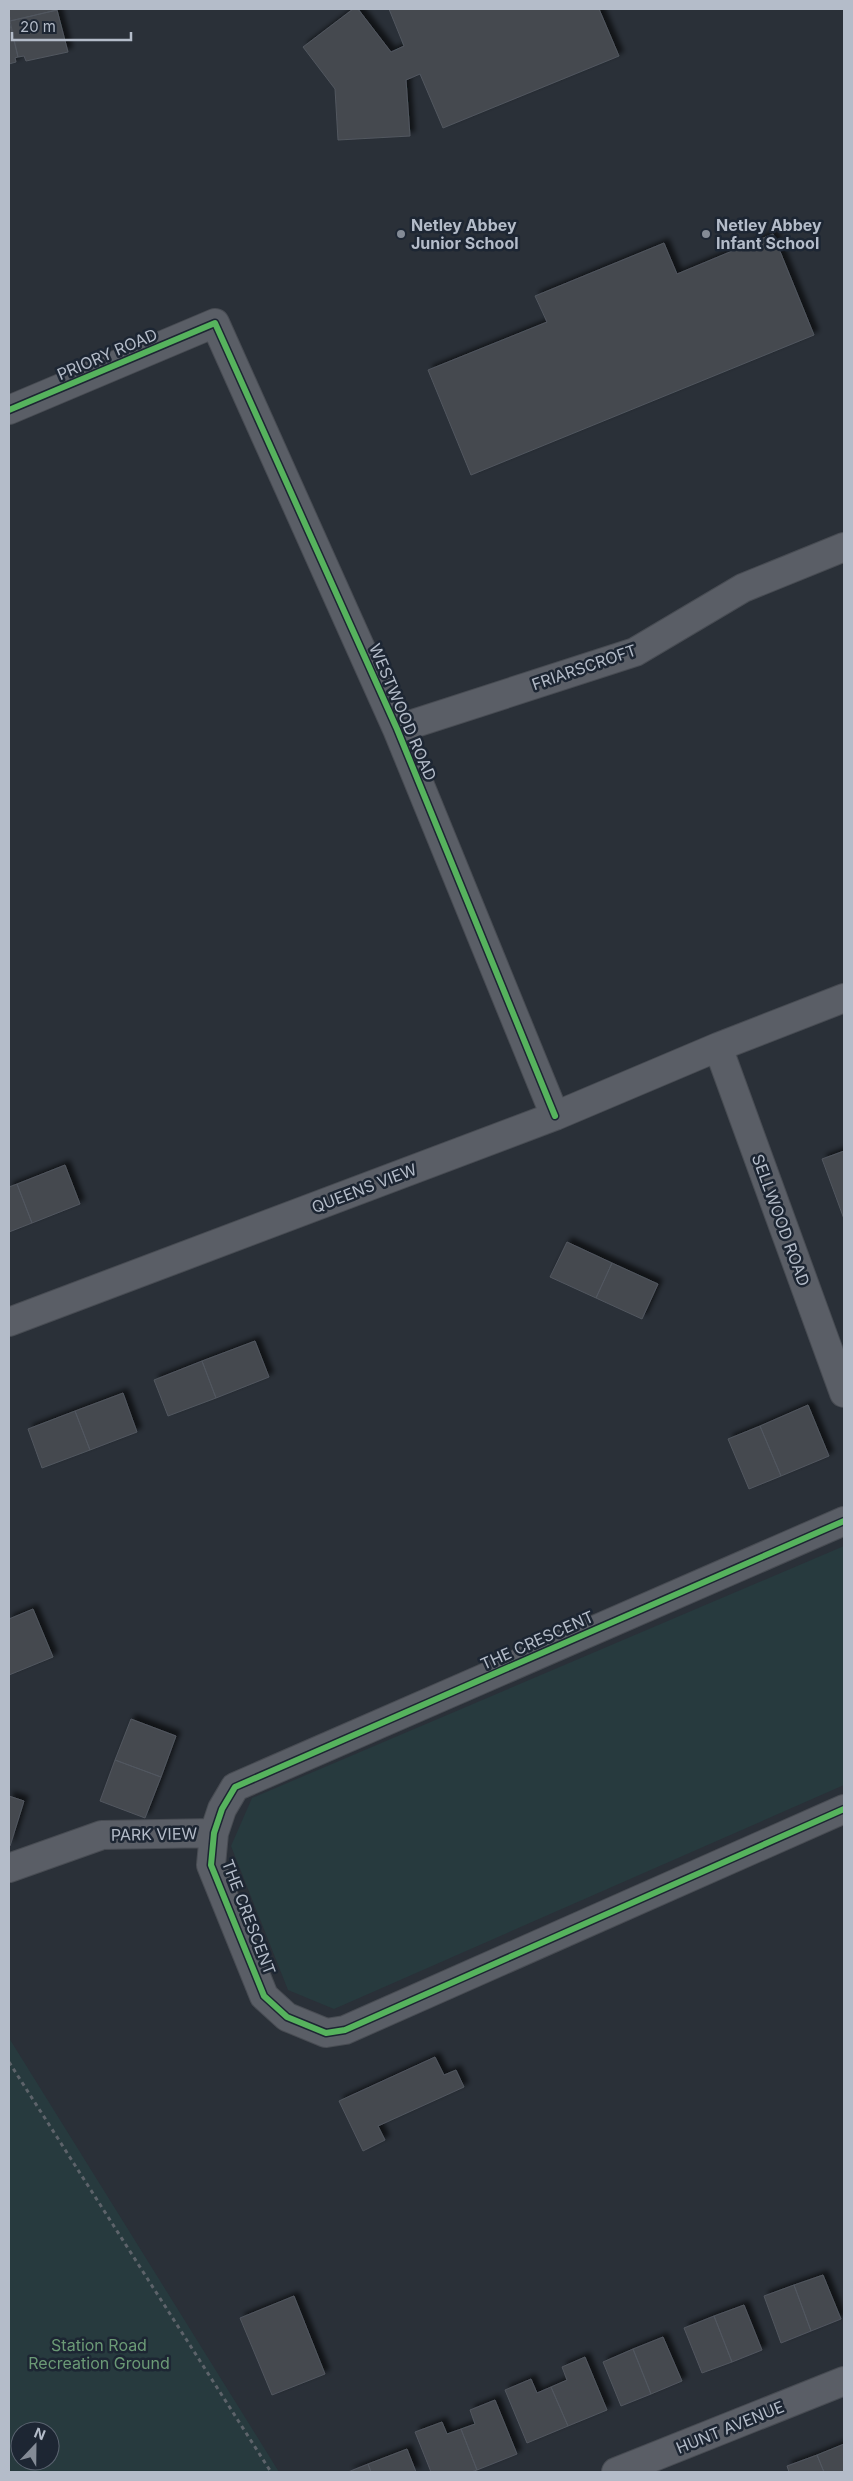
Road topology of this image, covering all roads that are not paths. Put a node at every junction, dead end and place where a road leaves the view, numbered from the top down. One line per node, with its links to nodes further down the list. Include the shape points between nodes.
1 (215, 323): 2 (street, PRIORY ROAD); 4 (street, WESTWOOD ROAD)
2 (9, 410)
3 (844, 547): 4 (street, FRIARSCROFT, via 743,588 635,652)
4 (397, 729): 7 (street, WESTWOOD ROAD)
5 (844, 998): 6 (street, QUEENS VIEW)
6 (718, 1047): 7 (street, QUEENS VIEW); 9 (street, SELLWOOD ROAD)
7 (555, 1116): 8 (street, QUEENS VIEW)
8 (9, 1322)
9 (844, 1393)
10 (844, 1521): 12 (street, THE CRESCENT, via 235,1787)
11 (844, 1809): 12 (street, THE CRESCENT, via 345,2030 326,2034 287,2017 264,1996 211,1865)
12 (214, 1833): 13 (street, PARK VIEW, via 102,1835)
13 (9, 1868)
14 (844, 2381): 15 (street, HUNT AVENUE)
15 (616, 2472)

